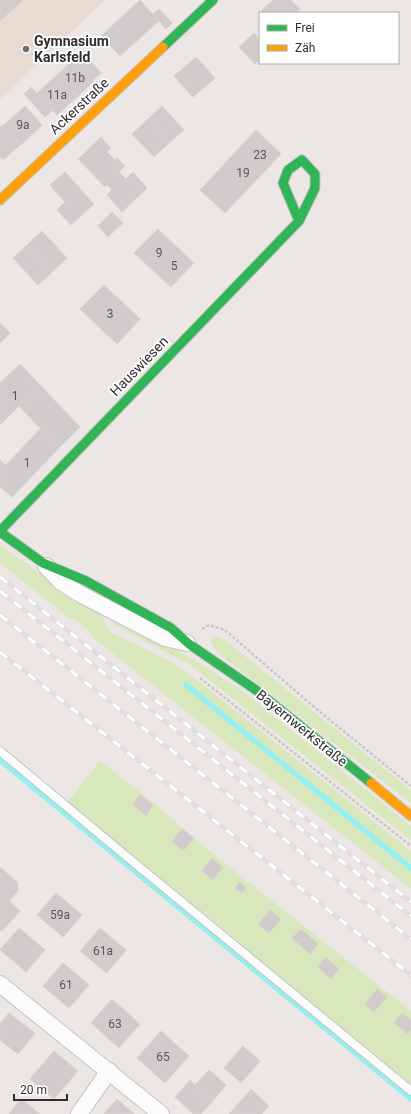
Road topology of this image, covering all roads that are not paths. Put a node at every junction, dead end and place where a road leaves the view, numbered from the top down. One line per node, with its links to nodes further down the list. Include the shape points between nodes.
1 (213, 0): 2 (street, Ackerstraße)
2 (0, 200)
3 (298, 221): 3 (street, Hauswiesen, via 283,183 288,170 302,160 315,174 315,188); 4 (street, Hauswiesen)
4 (0, 532): 5 (street, Bayernwerkstraße)
5 (43, 563): 6 (street, Bayernwerkstraße, via 61,582 80,594 165,638)
6 (189, 644): 8 (street, Bayernwerkstraße, via 256,690)
7 (0, 751): 11 (lane)
8 (411, 816)
9 (0, 984): 10 (street)
10 (109, 1071): 12 (street); 13 (street)
11 (411, 1091)
12 (79, 1114)
13 (162, 1114)

